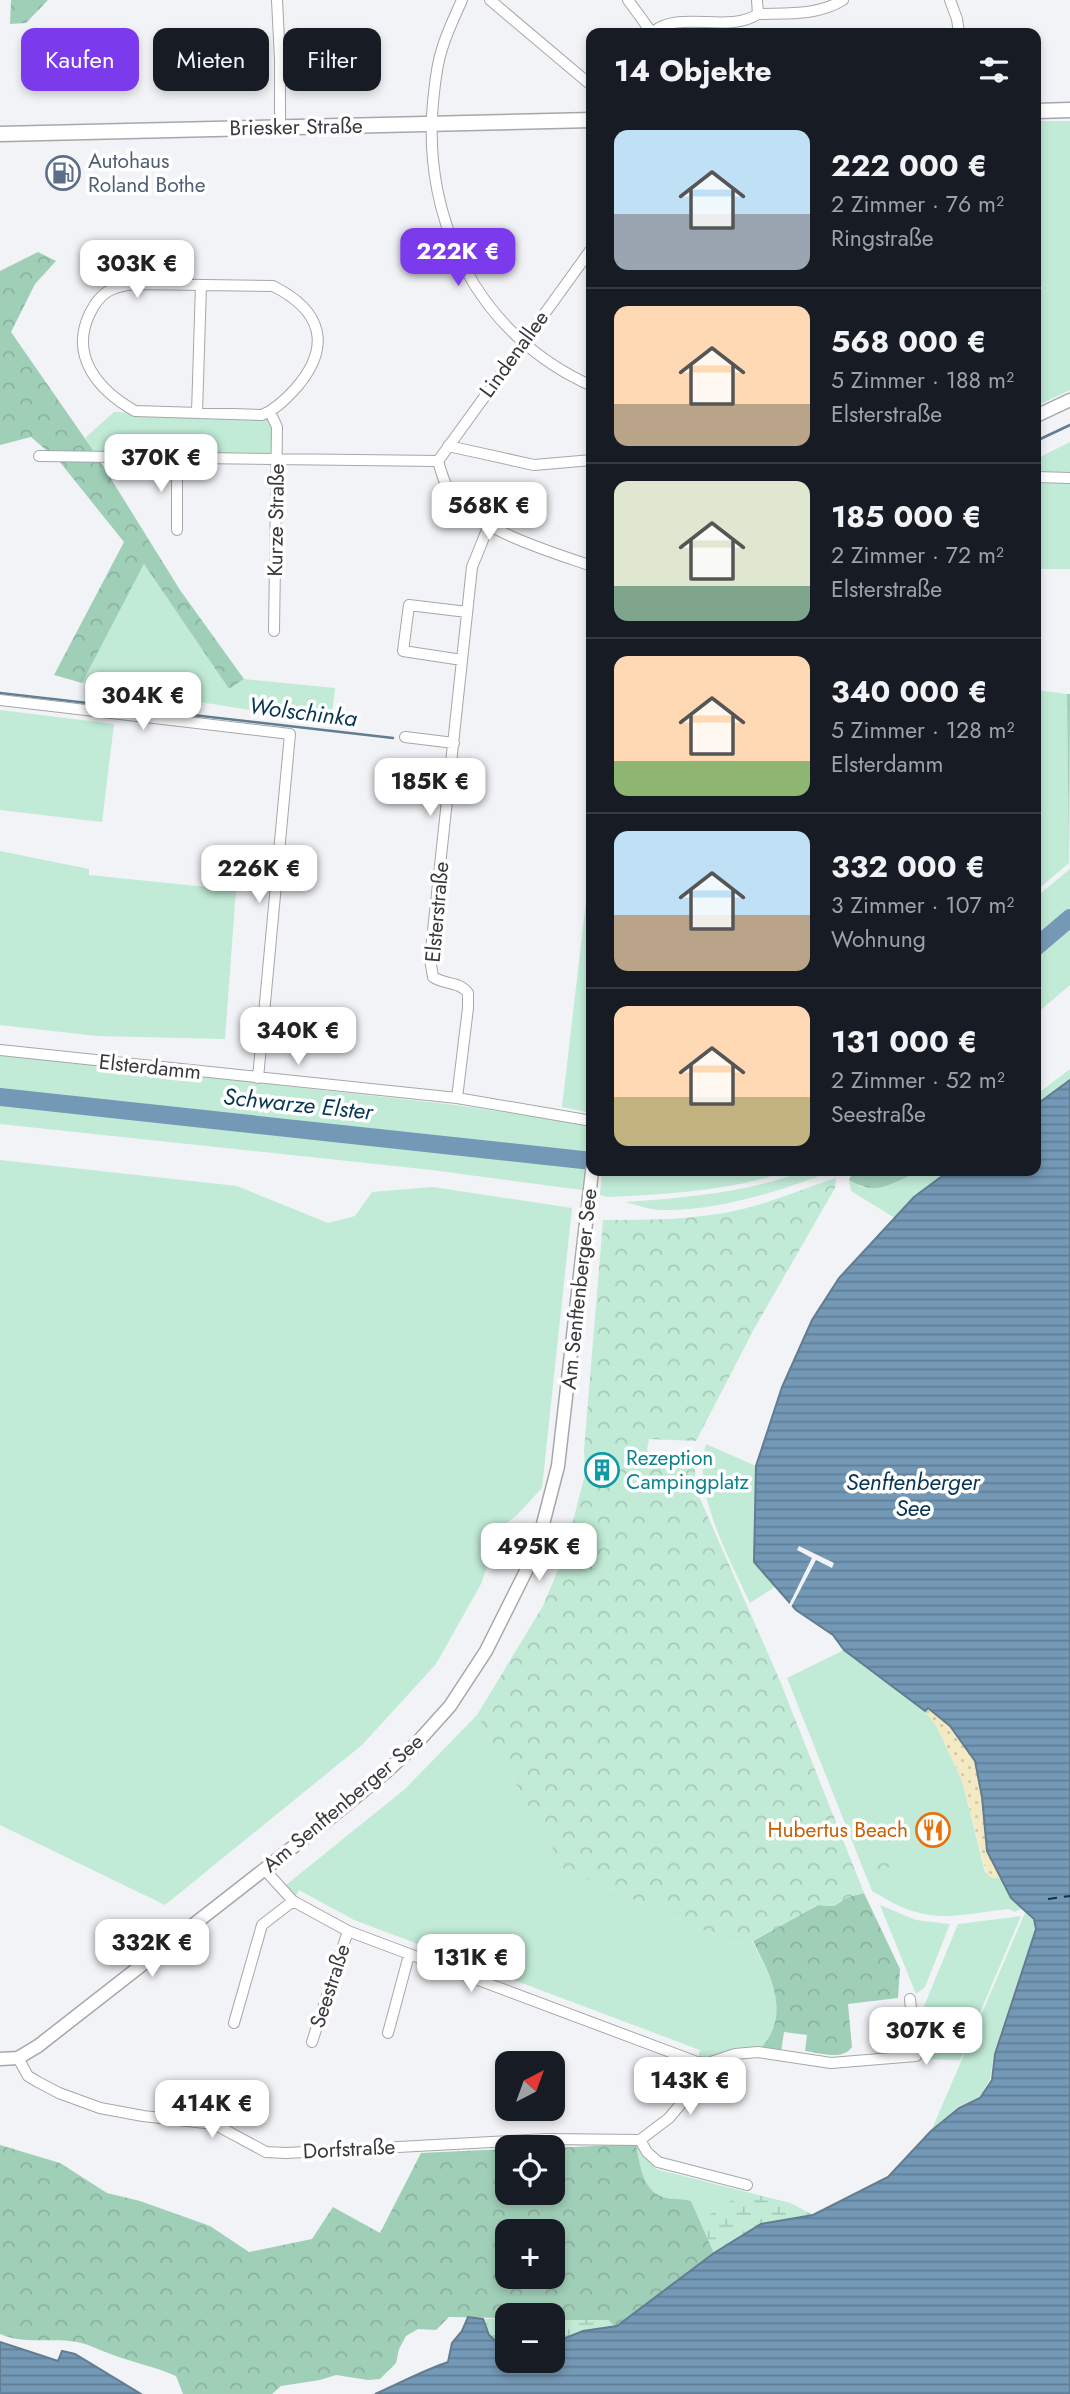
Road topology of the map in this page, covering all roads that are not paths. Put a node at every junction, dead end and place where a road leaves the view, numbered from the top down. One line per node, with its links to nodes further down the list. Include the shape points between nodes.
1 (277, 0): 17 (street)
2 (462, 0): 16 (street, via 441,52)
3 (490, 0): 12 (street)
4 (628, 0): 9 (street)
5 (757, 0): 8 (street)
6 (843, 0): 8 (street, via 814,12)
7 (950, 0): 11 (street)
8 (758, 14): 10 (street, via 744,21)
9 (648, 28)
10 (660, 28)
11 (958, 28)
12 (586, 81)
13 (1070, 110): 14 (main road)
14 (1041, 111)
15 (586, 120): 16 (main road, Briesker Straße)
16 (432, 124): 17 (main road, Briesker Straße); 21 (street, via 432,164 450,236 483,298)
17 (280, 128): 18 (main road, Briesker Straße)
18 (0, 134)
19 (586, 256): 21 (street, Lindenallee)
20 (201, 285): 24 (street, via 273,286 305,307 315,323 315,359 289,396); 25 (street); 25 (street, via 113,287 94,305 82,338 90,368 117,401 135,411)
21 (523, 342): 22 (street); 27 (street, Lindenallee)
22 (586, 383)
23 (1070, 400): 26 (street)
24 (270, 412): 25 (street); 30 (street, Kurze Straße, via 277,426)
25 (197, 413)
26 (1041, 414)
27 (448, 446): 31 (street, Lindenallee); 32 (street, via 534,465)
28 (39, 456): 29 (street)
29 (177, 458): 30 (street); 36 (street)
30 (278, 459): 31 (street); 39 (street, Kurze Straße)
31 (438, 461): 35 (street, via 457,502)
32 (586, 461)
33 (1041, 477): 34 (street)
34 (1070, 478)
35 (489, 525): 37 (street); 38 (street, Elsterstraße, via 472,566)
36 (177, 530)
37 (586, 564)
38 (467, 612): 40 (street, Elsterstraße); 40 (street, via 409,605 403,652)
39 (274, 631)
40 (462, 660): 43 (street, Elsterstraße)
41 (0, 700): 45 (street, via 290,734)
42 (405, 737): 43 (street)
43 (454, 743): 46 (street, Elsterstraße, via 430,965 433,977 459,985 468,993)
44 (0, 1051): 45 (street, Elsterdamm)
45 (258, 1078): 46 (street, Elsterdamm)
46 (457, 1098): 47 (street, Elsterdamm)
47 (586, 1120)
48 (592, 1176): 49 (street, Am Senftenberger See, via 558,1466 543,1524 508,1610 450,1706 415,1745)
49 (264, 1869): 50 (street, Seestraße); 57 (street, Am Senftenberger See)
50 (293, 1901): 51 (street, Seestraße); 54 (street, via 262,1925)
51 (348, 1931): 52 (street, Seestraße); 56 (street, Seestraße)
52 (410, 1955): 55 (street); 59 (street, Seestraße)
53 (910, 1999): 59 (street, via 916,2056 831,2063 758,2052)
54 (234, 2023)
55 (388, 2034)
56 (312, 2042)
57 (18, 2058): 58 (street); 60 (street, Dorfstraße, via 29,2076 100,2108 214,2124 266,2152 547,2139)
58 (0, 2059)
59 (708, 2063): 60 (street, via 669,2118)
60 (640, 2140): 61 (street, via 658,2162)
61 (747, 2185)

